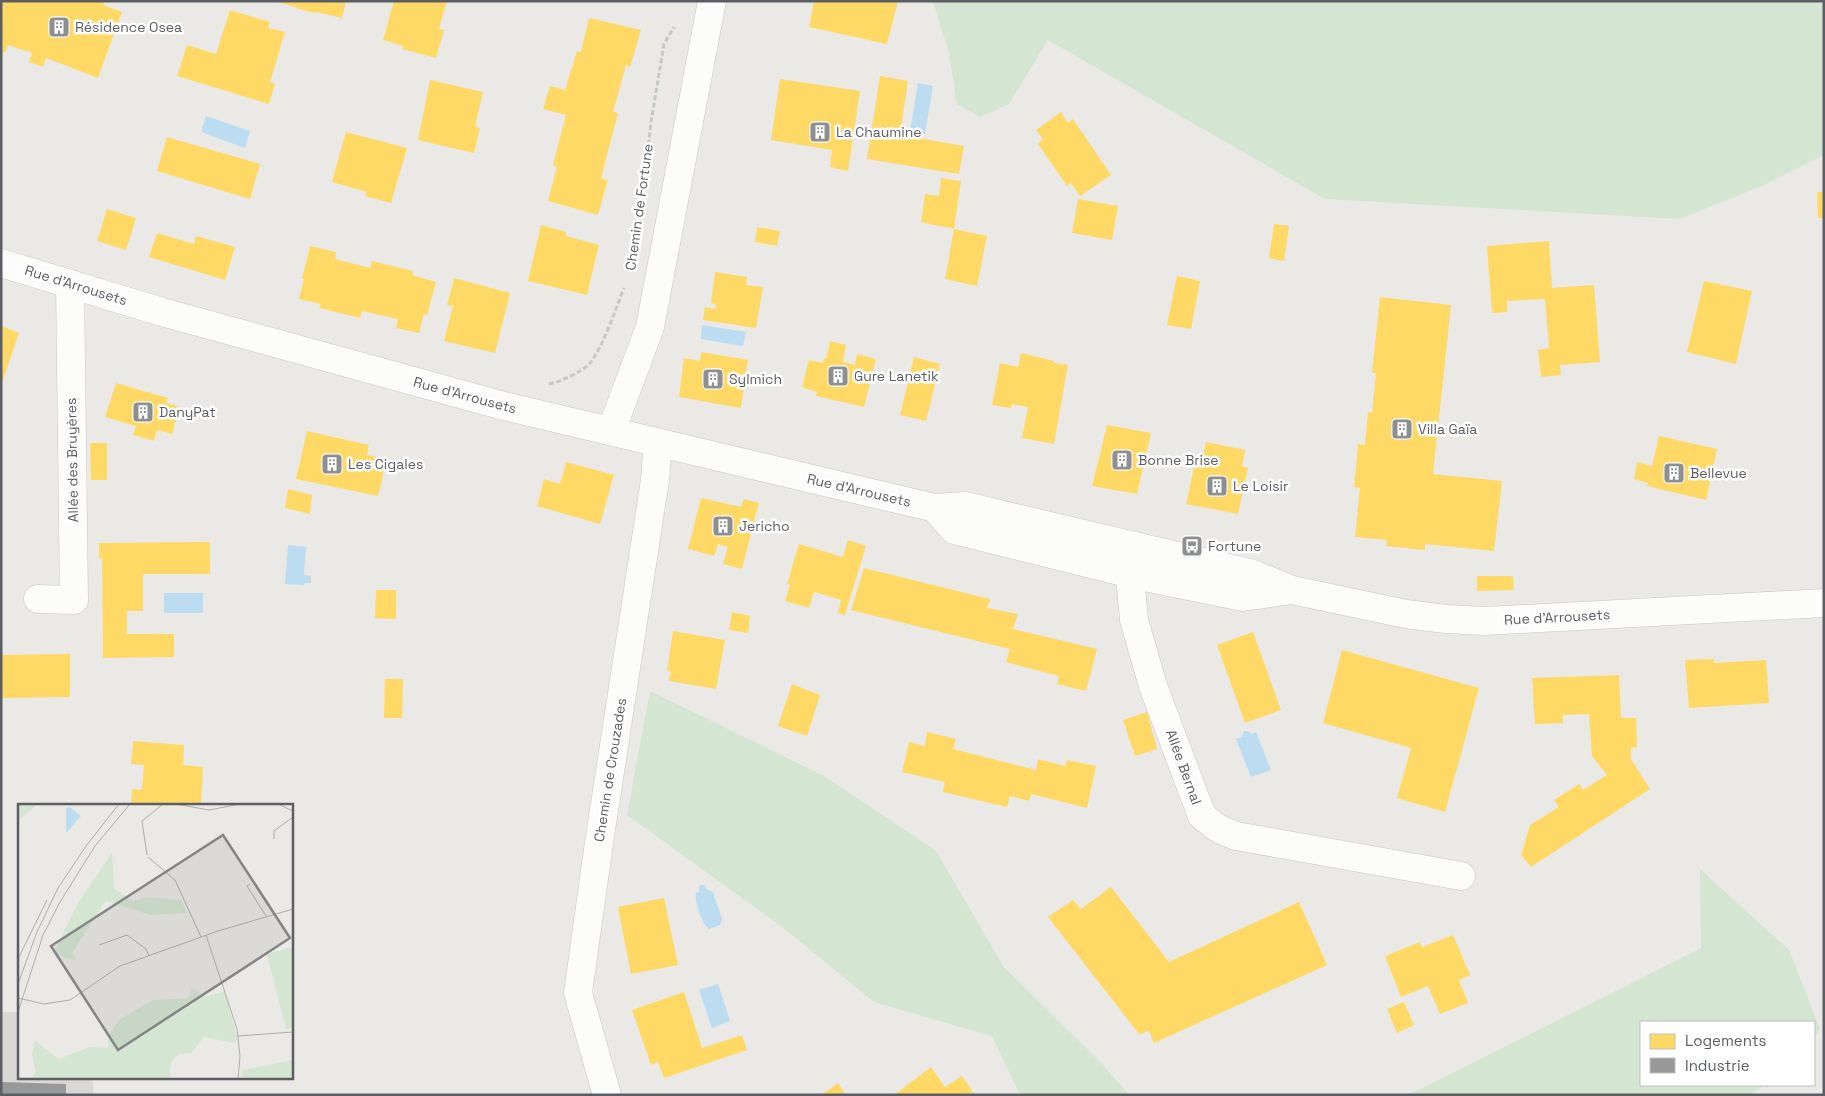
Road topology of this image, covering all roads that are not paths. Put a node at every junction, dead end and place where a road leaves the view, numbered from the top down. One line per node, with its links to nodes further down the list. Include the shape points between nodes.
1 (712, 1): 4 (main road, via 650,327)
2 (1, 263): 3 (main road, Rue d'Arrousets)
3 (70, 284): 4 (main road, Rue d'Arrousets, via 504,406); 9 (main road, Allée des Bruyères, via 74,600)
4 (611, 432): 5 (main road, Rue d'Arrousets)
5 (658, 443): 6 (main road, Rue d'Arrousets); 12 (main road, Chemin de Crouzades, via 578,993)
6 (935, 508): 7 (main road, Rue d'Arrousets, via 954,530); 8 (main road, Rue d'Arrousets, via 965,506 1253,574)
7 (1135, 575): 8 (main road, Rue d'Arrousets, via 1243,597); 11 (main road, Allée Bernal, via 1132,587 1134,620 1154,686 1202,816 1219,829 1236,836)
8 (1292, 590): 10 (main road, Rue d'Arrousets, via 1406,614 1485,621)
9 (38, 599)
10 (1824, 604)
11 (1461, 876)
12 (607, 1095)

